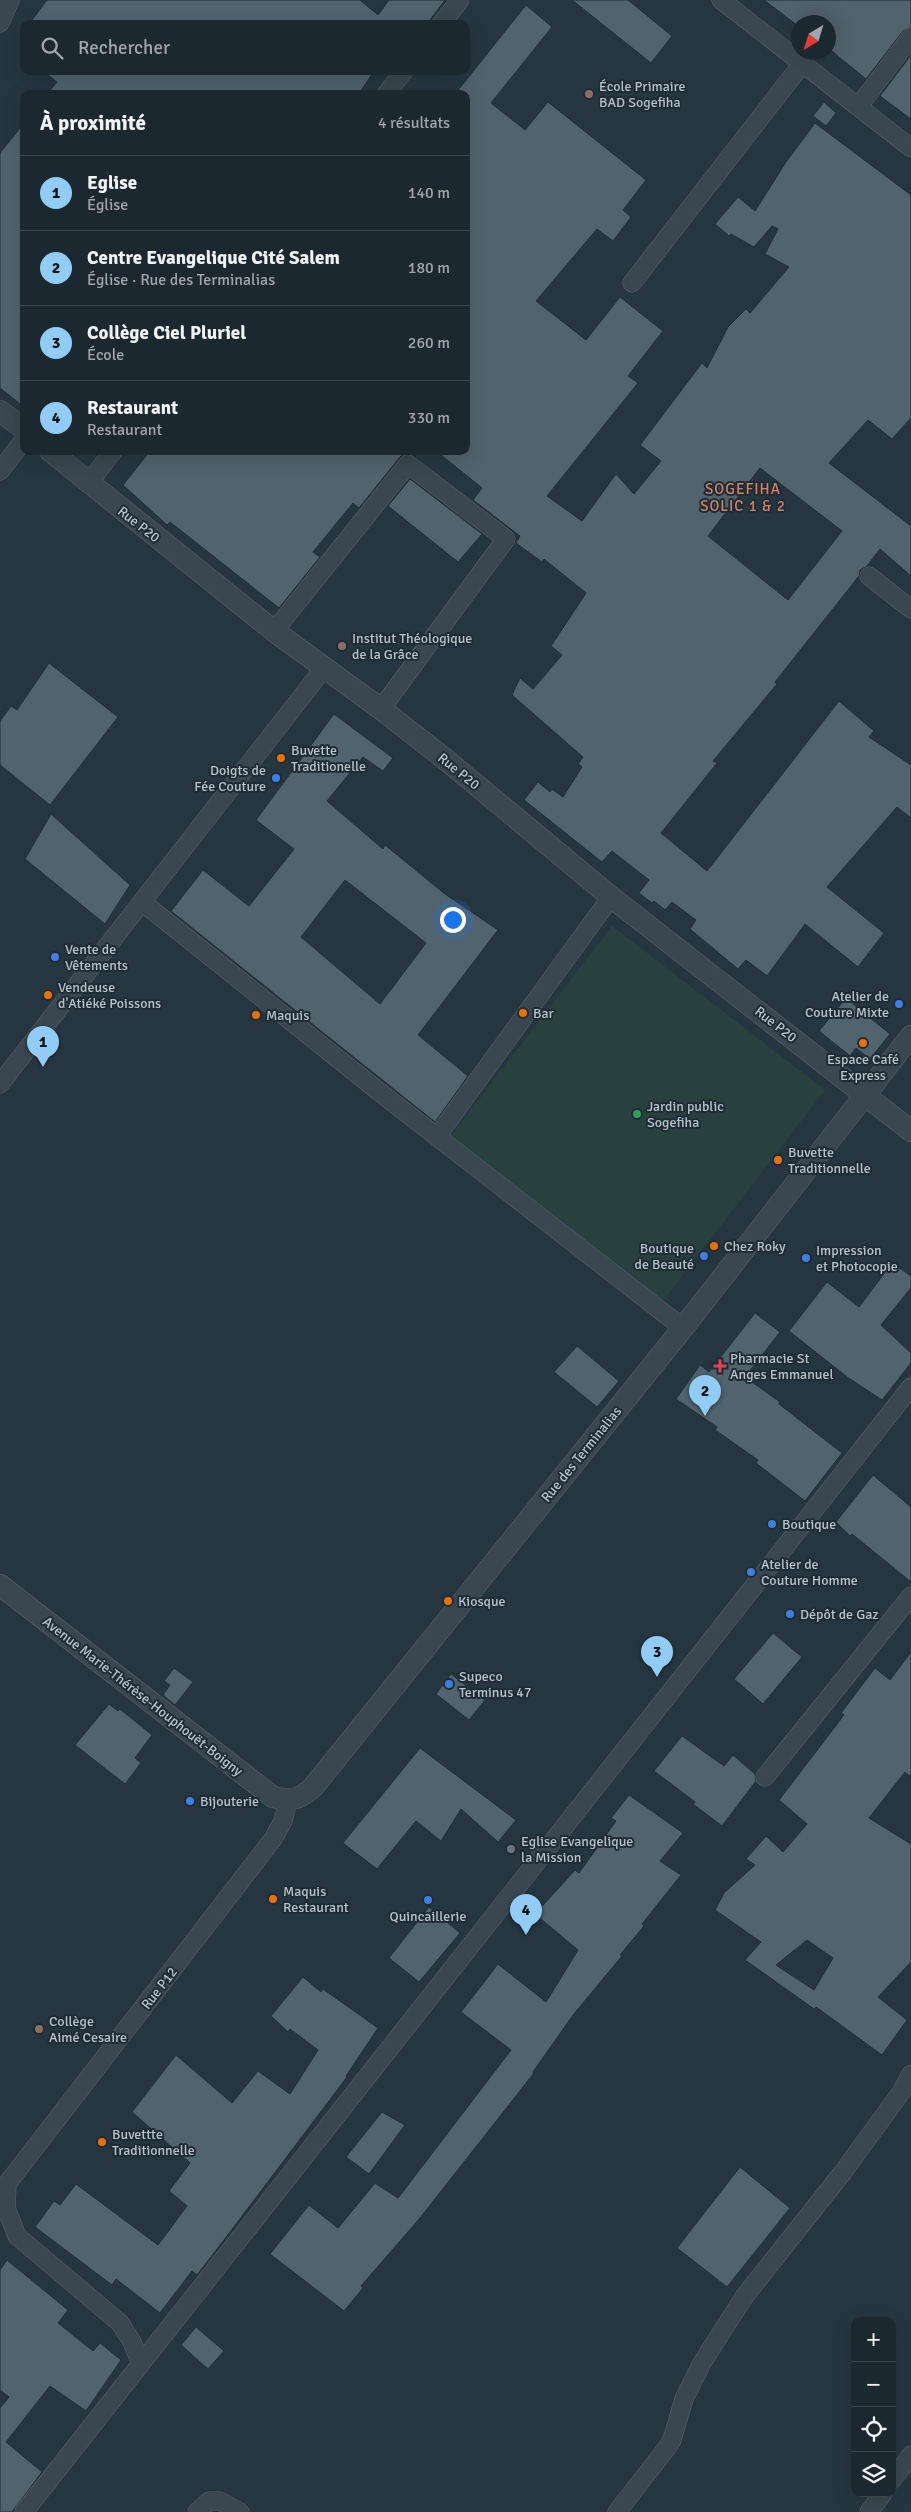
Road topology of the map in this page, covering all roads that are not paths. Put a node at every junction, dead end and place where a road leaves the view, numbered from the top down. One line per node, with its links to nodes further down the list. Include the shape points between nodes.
1 (10, 0): 5 (street)
2 (460, 0): 4 (street)
3 (721, 0): 7 (street)
4 (444, 20)
5 (0, 23)
6 (911, 37): 10 (street)
7 (802, 64): 10 (street); 12 (street)
8 (401, 75): 9 (street)
9 (389, 90)
10 (858, 107): 11 (street)
11 (911, 148)
12 (632, 283)
13 (0, 411): 14 (street)
14 (20, 426)
15 (20, 445): 18 (street)
16 (55, 455): 19 (street, Rue P20)
17 (110, 455): 19 (street)
18 (0, 470)
19 (88, 484): 22 (street, Rue P20)
20 (869, 576): 21 (street)
21 (911, 609)
22 (274, 631): 23 (street, Rue P20); 24 (street, via 408,464 506,539)
23 (324, 668): 24 (street, Rue P20); 26 (street)
24 (381, 708): 25 (street, Rue P20)
25 (611, 897): 29 (street, Rue P20); 31 (street)
26 (142, 902): 28 (street); 31 (street)
27 (911, 1036): 29 (street, Rue des Terminalias)
28 (0, 1084)
29 (866, 1096): 30 (street, Rue P20); 32 (street, Rue des Terminalias)
30 (911, 1131)
31 (438, 1135): 32 (street)
32 (683, 1328): 38 (street, Rue des Terminalias, via 314,1786 304,1796)
33 (911, 1386): 41 (street)
34 (0, 1586): 38 (street, Avenue Marie-Thérèse-Houphouët-Boigny, via 274,1797)
35 (911, 1596): 36 (street)
36 (905, 1616): 37 (street)
37 (764, 1777)
38 (288, 1801): 40 (street, Rue P12, via 283,1821 273,1839)
39 (911, 2074): 48 (street, via 843,2172 744,2297 702,2363 684,2399 672,2440)
40 (4, 2189): 41 (street, via 6,2208 17,2236 120,2323)
41 (141, 2364): 45 (street)
42 (911, 2455): 43 (street)
43 (896, 2475)
44 (880, 2497): 49 (street)
45 (24, 2512)
46 (197, 2512): 47 (street, via 209,2501 220,2501)
47 (240, 2512)
48 (618, 2512)
49 (869, 2512)

